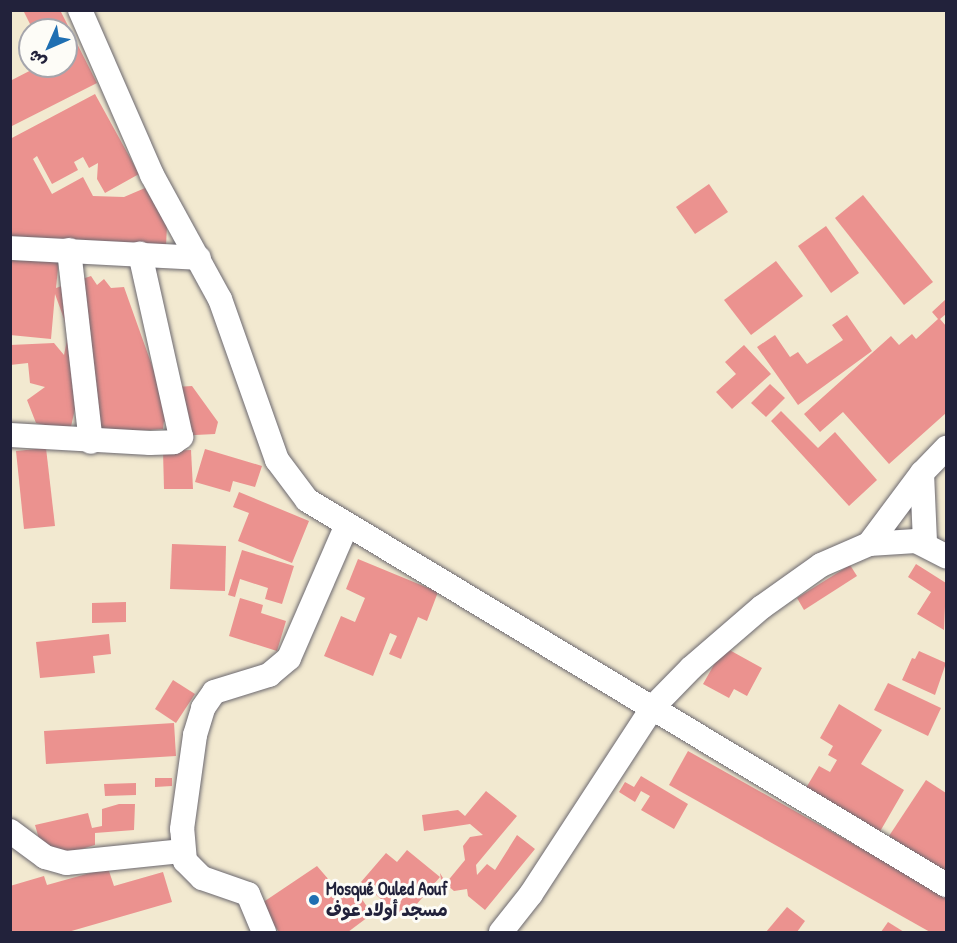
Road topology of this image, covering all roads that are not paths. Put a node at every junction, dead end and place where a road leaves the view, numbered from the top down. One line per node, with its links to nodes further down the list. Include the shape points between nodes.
1 (80, 10): 5 (street, via 152,175)
2 (10, 248): 3 (street)
3 (69, 250): 4 (street); 7 (street)
4 (140, 254): 5 (street); 7 (street, via 181,437 174,442)
5 (199, 258): 10 (street, via 220,299 277,460 307,500)
6 (10, 435): 7 (street)
7 (91, 441)
8 (946, 448): 9 (street)
9 (922, 473): 11 (street); 12 (street)
10 (346, 527): 14 (street); 16 (street, via 300,639 283,665 269,675 221,687 208,697 195,735 185,793)
11 (925, 543): 12 (street); 13 (street)
12 (869, 544): 14 (street, via 795,582 691,668)
13 (946, 556)
14 (653, 707): 17 (street); 19 (street, via 531,894)
15 (10, 831): 16 (street, via 45,857 66,863)
16 (183, 851): 18 (street, via 189,867 202,878 248,894)
17 (946, 885)
18 (264, 933)
19 (501, 933)

